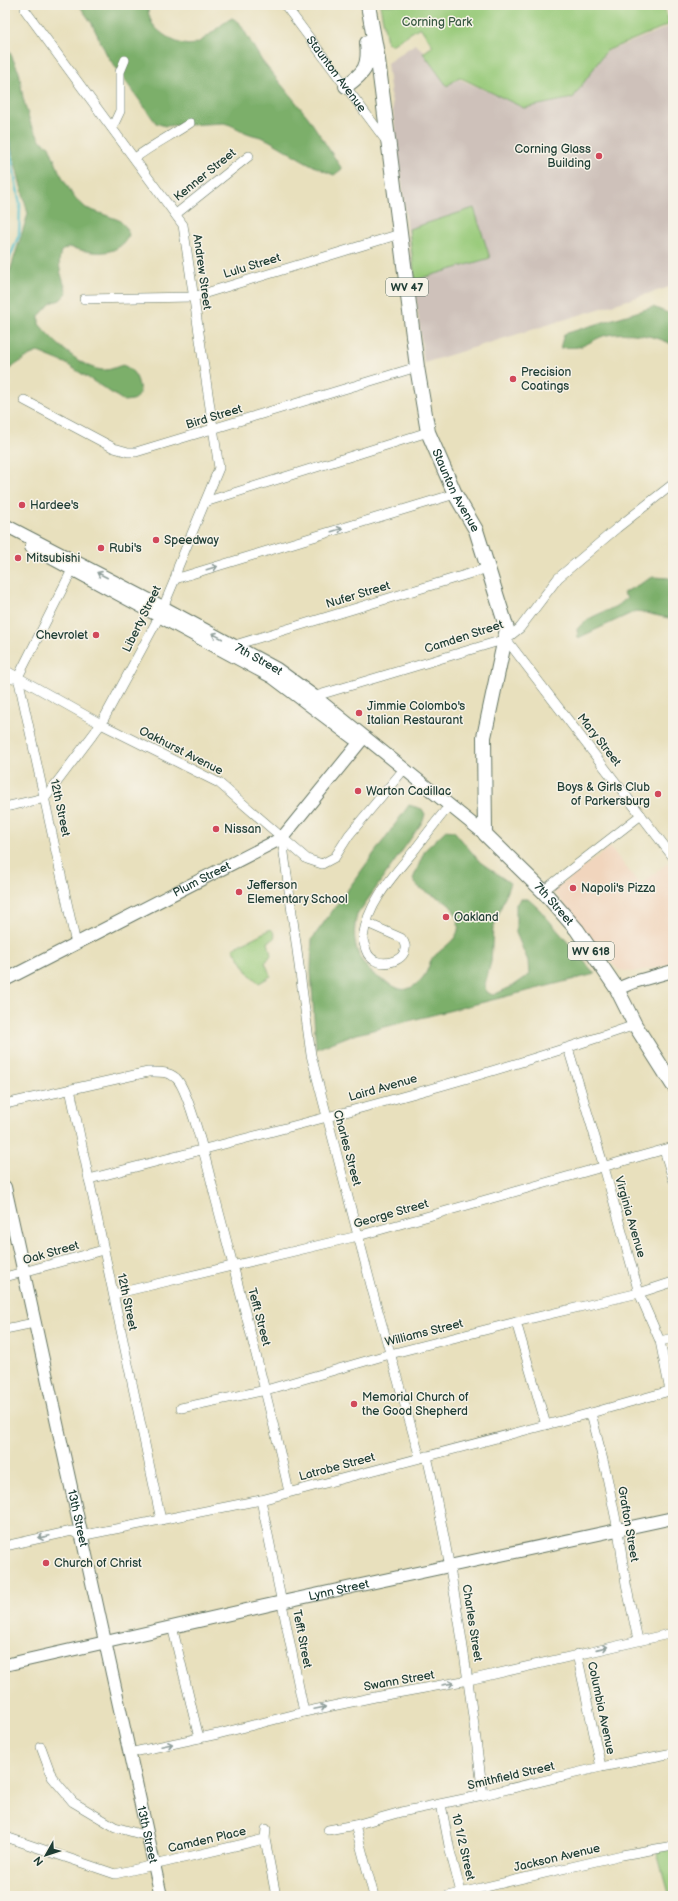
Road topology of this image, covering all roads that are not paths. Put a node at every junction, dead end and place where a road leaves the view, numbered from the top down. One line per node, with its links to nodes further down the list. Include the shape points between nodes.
1 (285, 5): 8 (street, Staunton Avenue)
2 (361, 5): 7 (main road, via 368,59 367,66)
3 (368, 5): 6 (main road, Staunton Avenue / WV 47)
4 (26, 10): 10 (street, Andrew Street)
5 (125, 60): 10 (street, via 120,72 120,111)
6 (380, 76): 7 (main road); 11 (main road, Staunton Avenue / WV 47)
7 (358, 77): 8 (main road)
8 (346, 86): 11 (street, Staunton Avenue)
9 (190, 123): 13 (street, via 150,146)
10 (112, 128): 13 (street, Andrew Street)
11 (388, 143): 15 (main road, Staunton Avenue / WV 47)
12 (249, 156): 14 (street, Kenner Street)
13 (135, 158): 14 (street, Andrew Street)
14 (176, 214): 16 (street, Andrew Street, via 183,225)
15 (400, 234): 16 (street, Lulu Street); 18 (main road, Staunton Avenue / WV 47)
16 (194, 296): 17 (street, Lulu Street); 20 (street, Andrew Street)
17 (84, 299)
18 (418, 367): 20 (street, Bird Street); 21 (main road, Staunton Avenue / WV 47)
19 (24, 400): 20 (street, Bird Street, via 114,448 128,452 144,451)
20 (212, 430): 24 (street, Andrew Street, via 218,468)
21 (428, 432): 23 (main road, Staunton Avenue / WV 47); 24 (street)
22 (673, 484): 31 (street, Camden Street, via 558,578 520,628)
23 (455, 494): 27 (main road, Staunton Avenue / WV 47, via 476,530); 29 (street, Liberty Street, one-way to 23)
24 (205, 502): 29 (street, Andrew Street)
25 (5, 525): 30 (street, 7th Street / WV 618, one-way to 25)
26 (5, 533): 28 (street, 7th Street / WV 618)
27 (488, 568): 31 (main road, Staunton Avenue / WV 47, via 507,628); 32 (street, Nufer Street)
28 (72, 570): 30 (street, 7th Street / WV 618); 34 (street)
29 (175, 579): 30 (street, Liberty Street)
30 (161, 612): 32 (street, 7th Street / WV 618, one-way to 30); 36 (street, 7th Street / WV 618); 37 (street, Liberty Street)
31 (506, 639): 36 (street, Camden Street); 43 (street, Mary Street); 44 (main road, Staunton Avenue / WV 47, via 489,704 484,737)
32 (235, 645): 36 (street, 7th Street / WV 618, via 277,669)
33 (5, 670): 34 (street)
34 (18, 677): 35 (street); 37 (street, Oakhurst Avenue); 40 (street, 12th Street)
35 (5, 680)
36 (309, 698): 38 (street, 7th Street / WV 618)
37 (101, 724): 40 (street, Liberty Street); 45 (street, Oakhurst Avenue, via 219,783)
38 (362, 740): 39 (street, 7th Street / WV 618); 44 (street, 7th Street / WV 618); 45 (street, Plum Street)
39 (400, 774): 42 (street, 7th Street / WV 618); 45 (street, Oakhurst Avenue, via 349,835 335,857 322,864 307,859)
40 (45, 798): 41 (street); 49 (street, 12th Street)
41 (5, 807)
42 (445, 811): 44 (street, 7th Street / WV 618, via 462,824); 48 (street, via 387,884 369,913)
43 (641, 815): 46 (street, Mary Street); 47 (street)
44 (485, 834): 47 (main road, 7th Street / WV 618)
45 (282, 838): 49 (street, Plum Street); 58 (street, Charles Street, via 311,1055)
46 (673, 857)
47 (543, 891): 52 (main road, 7th Street / WV 618, via 577,930)
48 (367, 923): 48 (street, via 363,940 368,955 384,963 399,959 406,948 405,942)
49 (76, 944): 51 (street, Plum Street)
50 (673, 971): 52 (street)
51 (5, 980)
52 (617, 989): 53 (main road, 7th Street / WV 618)
53 (635, 1025): 54 (street, Laird Avenue); 55 (main road, 7th Street / WV 618)
54 (568, 1048): 58 (street, Laird Avenue); 61 (street, Virginia Avenue)
55 (673, 1085)
56 (70, 1090): 57 (street, Tefft Street); 59 (street, Tefft Street, via 148,1072 166,1072 177,1079 186,1097); 62 (street, 12th Street)
57 (5, 1104)
58 (327, 1117): 59 (street, Laird Avenue); 65 (street, Charles Street)
59 (203, 1149): 62 (street, Laird Avenue); 67 (street, Tefft Street)
60 (668, 1149): 61 (street, George Street); 63 (street)
61 (604, 1167): 65 (street, George Street); 72 (street, Virginia Avenue)
62 (89, 1179): 66 (street, 12th Street)
63 (673, 1179)
64 (5, 1188): 68 (street, 13th Street)
65 (358, 1236): 67 (street, George Street); 78 (street, Charles Street)
66 (103, 1250): 68 (street, Oak Street); 71 (street, 12th Street)
67 (234, 1267): 71 (street, George Street); 79 (street, Tefft Street)
68 (24, 1273): 69 (street, Oak Street); 74 (street, 13th Street)
69 (5, 1277)
70 (673, 1282): 72 (street, Williams Street)
71 (114, 1294): 88 (street, 12th Street)
72 (639, 1294): 73 (street, Williams Street); 77 (street, Virginia Avenue)
73 (516, 1322): 78 (street, Williams Street); 83 (street)
74 (34, 1323): 75 (street); 90 (street, 13th Street)
75 (5, 1329)
76 (673, 1338): 77 (street)
77 (660, 1341): 80 (street, Virginia Avenue)
78 (390, 1354): 79 (street, Williams Street); 84 (street, Charles Street)
79 (266, 1390): 81 (street, Williams Street); 85 (street, Tefft Street)
80 (672, 1390): 82 (street, Latrobe Street)
81 (181, 1408)
82 (592, 1413): 83 (street, Latrobe Street); 89 (street, Grafton Street)
83 (546, 1425): 84 (street, Latrobe Street)
84 (424, 1457): 85 (street, Latrobe Street); 92 (street, Charles Street)
85 (289, 1492): 86 (street, Latrobe Street)
86 (261, 1500): 88 (street, Latrobe Street); 93 (street, Tefft Street)
87 (673, 1518): 89 (street, Lynn Street)
88 (161, 1520): 90 (street, Latrobe Street)
89 (618, 1530): 92 (street, Lynn Street); 96 (street, Grafton Street)
90 (80, 1536): 91 (street, Latrobe Street, one-way to 91, via 72,1531); 97 (street, 13th Street)
91 (5, 1546)
92 (451, 1567): 93 (street, Lynn Street); 100 (street, Charles Street)
93 (282, 1602): 94 (street, Lynn Street); 101 (street, Tefft Street)
94 (172, 1626): 97 (street, Lynn Street); 102 (street)
95 (673, 1633): 96 (street, Swann Street)
96 (638, 1640): 98 (street, Swann Street, one-way to 96)
97 (104, 1641): 99 (street, Lynn Street); 104 (street, 13th Street)
98 (577, 1654): 100 (street, Swann Street); 106 (street, Columbia Avenue)
99 (5, 1665)
100 (469, 1680): 101 (street, Swann Street, one-way to 100); 107 (street, Charles Street)
101 (304, 1712): 102 (street, Swann Street)
102 (199, 1738): 104 (street, Swann Street, one-way to 102)
103 (41, 1747): 112 (street, via 52,1777 73,1802 115,1828)
104 (129, 1753): 112 (street, 13th Street)
105 (673, 1753): 106 (street, Smithfield Street)
106 (601, 1767): 107 (street, Smithfield Street)
107 (482, 1795): 108 (street, Smithfield Street)
108 (441, 1804): 109 (street, Smithfield Street); 115 (street, 10 1/2 Street, via 450,1852)
109 (355, 1825): 110 (street, Smithfield Street); 118 (street)
110 (328, 1830)
111 (5, 1835): 114 (street, Camden Place, via 46,1852 115,1874)
112 (147, 1836): 114 (street, 13th Street)
113 (673, 1846): 115 (street, Jackson Avenue, via 622,1855)
114 (153, 1864): 116 (street, 13th Street); 117 (street, Camden Place, via 266,1834)
115 (462, 1894): 119 (street, Jackson Avenue)
116 (160, 1896)
117 (276, 1896)
118 (374, 1896)
119 (447, 1896)

